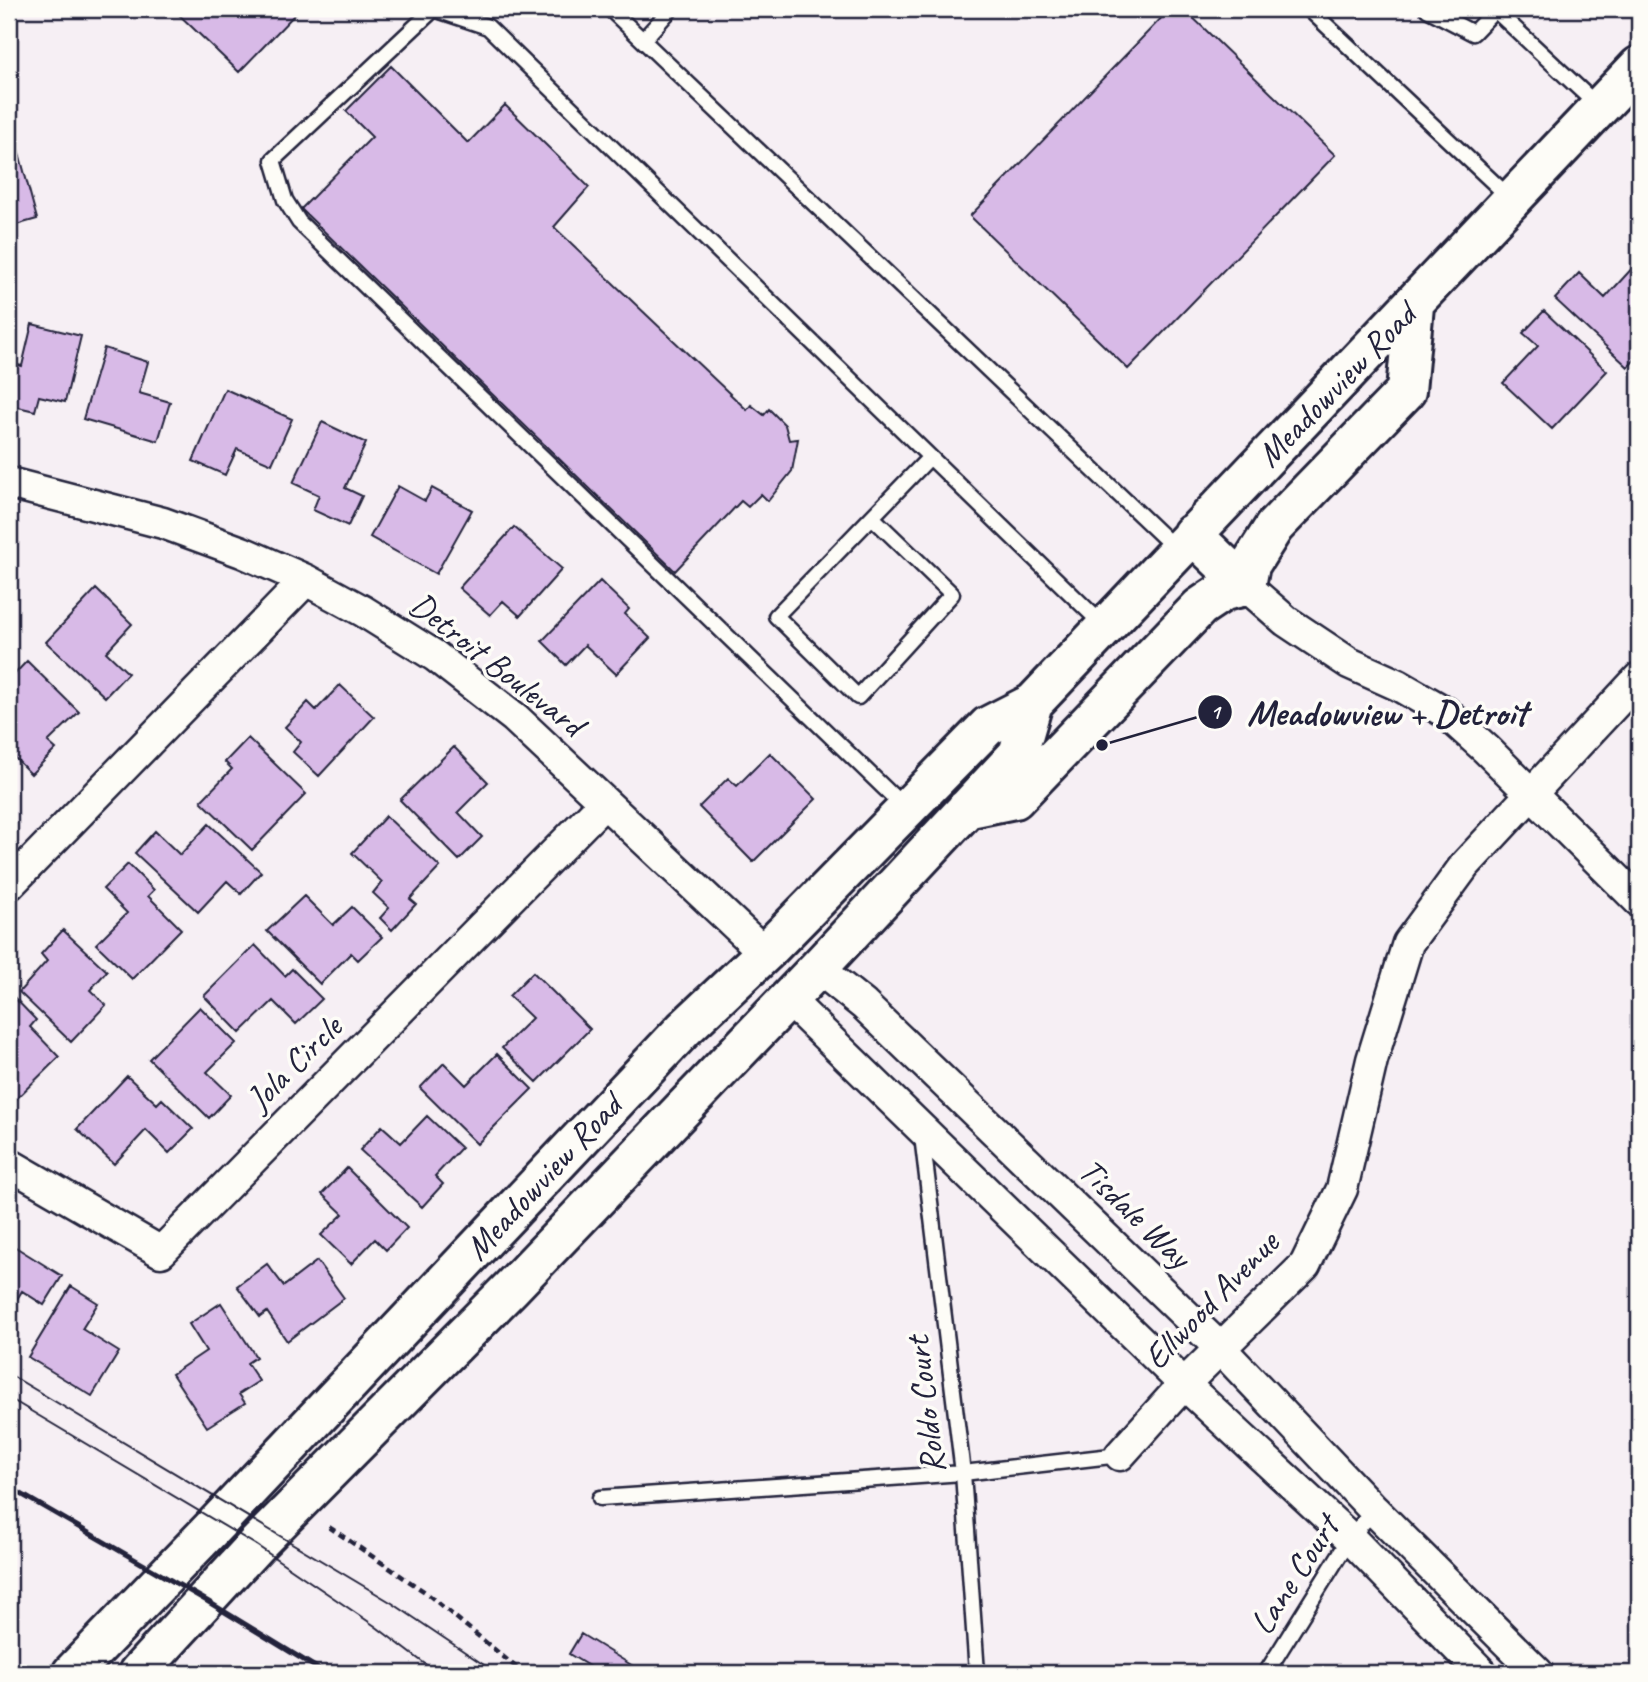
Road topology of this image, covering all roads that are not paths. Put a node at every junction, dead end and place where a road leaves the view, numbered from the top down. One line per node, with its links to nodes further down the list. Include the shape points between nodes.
1 (434, 9): 12 (lane, via 488,27); 23 (lane, via 273,160 285,200 299,222)
2 (610, 9): 7 (lane)
3 (671, 9): 7 (lane)
4 (1309, 9): 10 (lane)
5 (1427, 9): 6 (lane, via 1473,33)
6 (1496, 9): 9 (lane)
7 (643, 40): 15 (lane)
8 (1639, 66): 9 (main road, Meadowview Road)
9 (1600, 108): 10 (main road, Meadowview Road)
10 (1512, 200): 11 (main road, Meadowview Road)
11 (1413, 306): 15 (main road, Meadowview Road); 17 (main road, via 1406,391 1274,527 1250,565)
12 (930, 457): 14 (lane); 18 (lane)
13 (9, 483): 16 (street, Detroit Boulevard, via 163,523)
14 (872, 517): 14 (lane, via 776,617 858,697 952,594)
15 (1185, 542): 17 (main road); 18 (main road, Meadowview Road)
16 (306, 580): 22 (street, Detroit Boulevard, via 435,656 514,718); 25 (street)
17 (1246, 586): 21 (street, via 1286,621 1349,663 1445,712); 24 (main road, via 1224,591 1200,607 1015,799)
18 (1105, 627): 20 (main road, Meadowview Road)
19 (1639, 678): 21 (street, Ellwood Avenue)
20 (1033, 703): 23 (main road, Meadowview Road, via 988,726); 24 (main road, Meadowview Road, via 1018,754)
21 (1531, 794): 26 (street); 32 (street, Ellwood Avenue, via 1465,865 1408,943 1372,1060 1342,1189 1305,1265)
22 (604, 803): 27 (street, Detroit Boulevard); 31 (street, Jola Circle, via 161,1251)
23 (905, 808): 27 (main road, Meadowview Road)
24 (966, 809): 28 (main road, Meadowview Road)
25 (9, 885)
26 (1639, 901)
27 (765, 953): 28 (main road); 29 (main road); 39 (main road, Meadowview Road, via 684,1029)
28 (817, 968): 29 (main road, Meadowview Road); 32 (street, Tisdale Way, via 864,1005)
29 (788, 999): 30 (street); 40 (main road, Meadowview Road, via 256,1545)
30 (922, 1131): 33 (street); 35 (lane, Roldo Court)
31 (9, 1164)
32 (1221, 1349): 33 (street, Ellwood Avenue); 37 (street, Tisdale Way)
33 (1184, 1384): 34 (street, Ellwood Avenue); 38 (street)
34 (1120, 1455): 35 (lane, Ellwood Avenue)
35 (963, 1473): 36 (lane, Ellwood Avenue); 41 (lane, Roldo Court)
36 (600, 1498)
37 (1374, 1510): 38 (lane, Lane Court); 44 (street, Tisdale Way)
38 (1350, 1538): 42 (lane, Lane Court); 43 (street)
39 (72, 1673)
40 (138, 1673)
41 (977, 1673)
42 (1266, 1673)
43 (1482, 1673)
44 (1538, 1673)

